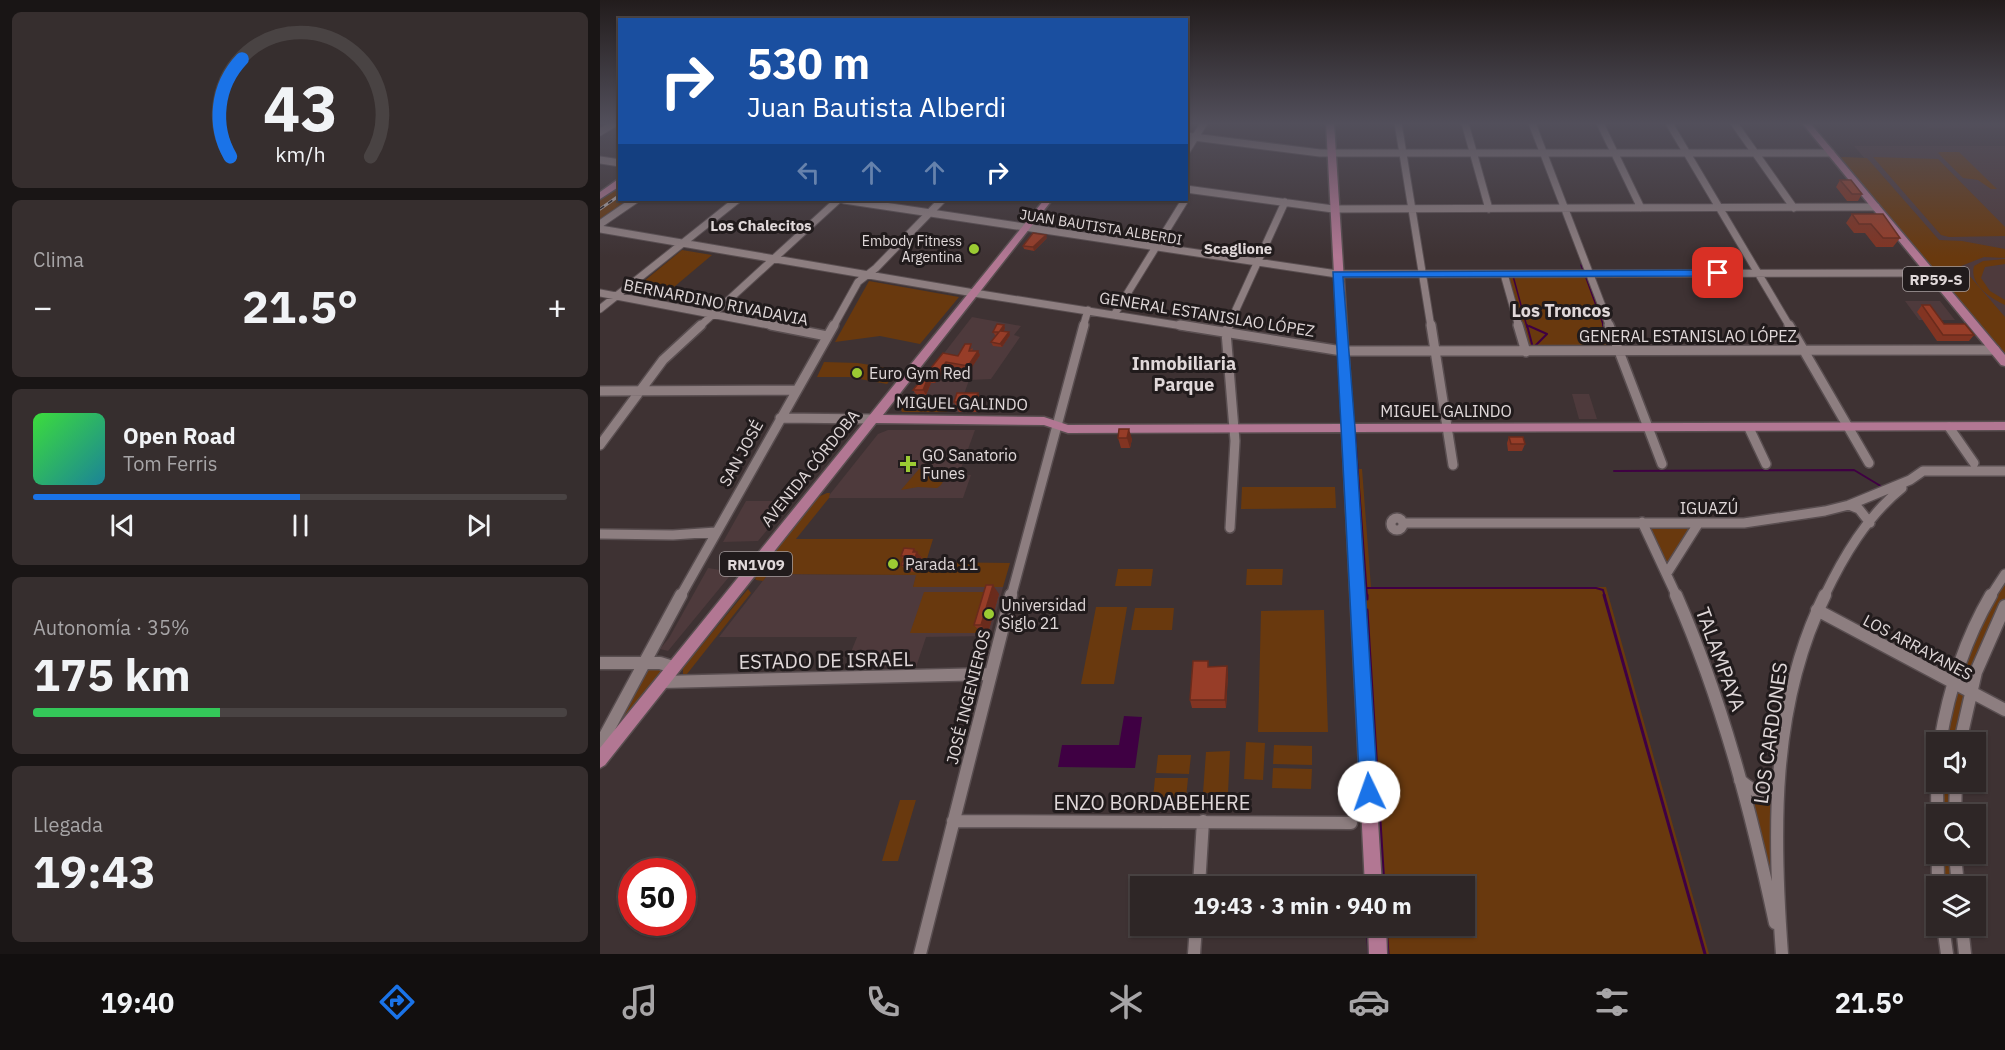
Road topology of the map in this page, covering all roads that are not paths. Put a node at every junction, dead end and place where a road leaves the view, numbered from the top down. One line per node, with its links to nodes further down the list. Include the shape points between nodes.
1 (1332, 168): 26 (main road)
2 (1404, 168): 27 (street)
3 (1478, 168): 21 (street)
4 (1550, 168): 22 (street)
5 (1622, 168): 23 (street)
6 (1696, 168): 24 (street)
7 (1766, 168): 25 (street)
8 (1843, 168): 20 (main road, RP59-S)
9 (618, 183): 11 (main road)
10 (1189, 189): 19 (street)
11 (600, 196)
12 (633, 201): 29 (street)
13 (736, 201): 32 (street)
14 (837, 201): 34 (street)
15 (851, 201): 28 (street, JUAN BAUTISTA ALBERDI)
16 (941, 201): 28 (street, SAN JOSÉ)
17 (1047, 201): 30 (main road, AVENIDA CÓRDOBA / RN1V09)
18 (1184, 201): 33 (street)
19 (1285, 202): 26 (street); 35 (street)
20 (1876, 207): 25 (street); 37 (main road, RP59-S)
21 (1489, 208): 22 (street); 27 (street)
22 (1565, 208): 23 (street); 42 (street)
23 (1641, 208): 24 (street)
24 (1720, 208): 25 (street); 36 (street)
25 (1794, 208)
26 (1333, 209): 27 (street); 39 (main road)
27 (1411, 209): 40 (street)
28 (929, 213): 30 (street, JUAN BAUTISTA ALBERDI); 38 (street, SAN JOSÉ)
29 (600, 224)
30 (1026, 227): 33 (street, JUAN BAUTISTA ALBERDI); 44 (main road, AVENIDA CÓRDOBA / RN1V09)
31 (600, 229): 32 (street, GENERAL ESTANISLAO LÓPEZ)
32 (683, 243): 34 (street, GENERAL ESTANISLAO LÓPEZ); 45 (street)
33 (1156, 247): 35 (street, JUAN BAUTISTA ALBERDI); 49 (street)
34 (773, 259): 38 (street, GENERAL ESTANISLAO LÓPEZ); 48 (street)
35 (1258, 262): 39 (street, JUAN BAUTISTA ALBERDI); 50 (street)
36 (1759, 273): 37 (street, JUAN BAUTISTA ALBERDI); 42 (street, JUAN BAUTISTA ALBERDI); 55 (street)
37 (1931, 273): 52 (main road, RP59-S)
38 (868, 274): 44 (street, GENERAL ESTANISLAO LÓPEZ); 51 (street, SAN JOSÉ, via 858,282)
39 (1337, 274): 40 (street, JUAN BAUTISTA ALBERDI); 53 (main road)
40 (1422, 274): 41 (street, JUAN BAUTISTA ALBERDI); 56 (street)
41 (1503, 274): 42 (street, JUAN BAUTISTA ALBERDI); 57 (street)
42 (1590, 274): 54 (street)
43 (600, 293): 45 (street, BERNARDINO RIVADAVIA)
44 (974, 293): 47 (street, GENERAL ESTANISLAO LÓPEZ); 63 (main road, AVENIDA CÓRDOBA / RN1V09)
45 (616, 297): 46 (street); 48 (street, BERNARDINO RIVADAVIA)
46 (600, 309)
47 (1088, 310): 49 (street, GENERAL ESTANISLAO LÓPEZ); 64 (street, JOSÉ INGENIEROS)
48 (712, 315): 51 (street, BERNARDINO RIVADAVIA); 61 (street, via 663,360)
49 (1114, 315): 50 (street, GENERAL ESTANISLAO LÓPEZ)
50 (1226, 332): 53 (street, GENERAL ESTANISLAO LÓPEZ); 67 (street)
51 (827, 336): 59 (street, SAN JOSÉ)
52 (1995, 350): 55 (street, GENERAL ESTANISLAO LÓPEZ); 58 (main road, RP59-S)
53 (1342, 351): 56 (street, GENERAL ESTANISLAO LÓPEZ); 68 (main road)
54 (1620, 351): 55 (street, GENERAL ESTANISLAO LÓPEZ); 57 (street, GENERAL ESTANISLAO LÓPEZ); 70 (street)
55 (1804, 351): 72 (street)
56 (1434, 352): 57 (street, GENERAL ESTANISLAO LÓPEZ); 69 (street)
57 (1526, 352)
58 (2005, 362)
59 (796, 390): 61 (street); 62 (street, SAN JOSÉ)
60 (600, 391): 61 (street)
61 (640, 391): 73 (street)
62 (780, 418): 63 (street, MIGUEL GALINDO); 87 (street, SAN JOSÉ)
63 (872, 419): 64 (main road, MIGUEL GALINDO, via 1044,421); 95 (main road, AVENIDA CÓRDOBA / RN1V09)
64 (1057, 426): 67 (main road, MIGUEL GALINDO); 96 (street, JOSÉ INGENIEROS)
65 (2005, 426): 66 (main road, MIGUEL GALINDO)
66 (1949, 427): 72 (main road, MIGUEL GALINDO); 75 (street)
67 (1234, 428): 68 (main road, MIGUEL GALINDO); 86 (street)
68 (1349, 428): 69 (main road, MIGUEL GALINDO); 112 (main road)
69 (1447, 428): 70 (main road, MIGUEL GALINDO); 78 (street)
70 (1650, 428): 71 (main road, MIGUEL GALINDO); 76 (street)
71 (1749, 428): 72 (main road, MIGUEL GALINDO); 77 (street)
72 (1850, 428): 74 (street)
73 (600, 446)
74 (1869, 463)
75 (1974, 463)
76 (1662, 464)
77 (1766, 464)
78 (1453, 465)
79 (2005, 471): 80 (street, IGUAZÚ, via 1923,471)
80 (1910, 480): 81 (street, IGUAZÚ); 84 (street, LOS CARDONES, via 1891,496)
81 (1849, 505): 84 (street, via 1859,509); 85 (street, IGUAZÚ, via 1744,524)
82 (1642, 522): 83 (street, IGUAZÚ); 85 (street, IGUAZÚ); 89 (street, TALAMPAYA)
83 (1404, 523)
84 (1870, 523): 92 (street, LOS CARDONES, via 1839,567)
85 (1698, 524): 89 (street)
86 (1230, 528)
87 (716, 532): 88 (street); 94 (street, SAN JOSÉ)
88 (600, 534)
89 (1667, 573): 105 (street, TALAMPAYA, via 1712,687)
90 (2005, 574): 98 (street, via 1977,618)
91 (2005, 606): 99 (street, via 1980,657)
92 (1817, 610): 98 (street, LOS ARRAYANES); 106 (street, LOS CARDONES, via 1793,688)
93 (600, 663): 94 (street)
94 (643, 663): 95 (street); 103 (street, SAN JOSÉ)
95 (673, 667): 97 (main road, AVENIDA CÓRDOBA / RN1V09)
96 (990, 674): 97 (street, ESTADO DE ISRAEL); 108 (street, JOSÉ INGENIEROS)
97 (662, 682): 104 (main road, AVENIDA CÓRDOBA / RN1V09)
98 (1952, 682): 99 (street, LOS ARRAYANES); 101 (street)
99 (1970, 691): 100 (street, LOS ARRAYANES); 102 (street)
100 (2005, 710)
101 (1942, 732)
102 (1962, 732)
103 (600, 745)
104 (600, 760)
105 (1739, 778): 106 (street, via 1760,794 1771,793); 121 (street, TALAMPAYA)
106 (1778, 786): 121 (street, LOS CARDONES, via 1776,864)
107 (1937, 792): 113 (street)
108 (953, 821): 109 (street, ENZO BORDABEHERE); 118 (street, JOSÉ INGENIEROS)
109 (1203, 821): 110 (street, ENZO BORDABEHERE); 111 (street)
110 (1351, 823)
111 (1200, 876)
112 (1373, 876)
113 (1938, 876)
114 (1195, 936): 119 (street)
115 (1377, 936): 120 (main road)
116 (1944, 936): 122 (street)
117 (1963, 936): 123 (street)
118 (920, 954)
119 (1194, 954)
120 (1378, 954)
121 (1782, 954)
122 (1947, 954)
123 (1965, 954)

